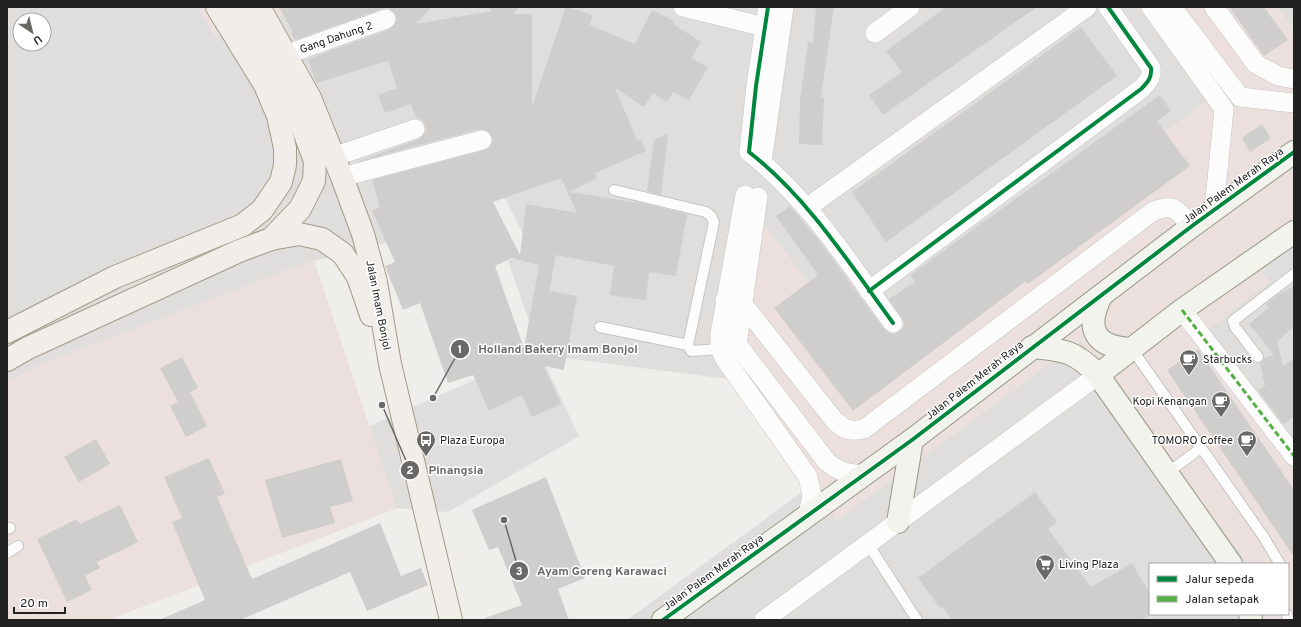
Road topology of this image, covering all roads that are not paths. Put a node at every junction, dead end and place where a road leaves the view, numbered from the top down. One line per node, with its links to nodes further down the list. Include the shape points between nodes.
1 (217, 7): 41 (main road, via 265,85 278,116 285,148 281,182 262,210 243,225 115,277)
2 (239, 7): 33 (main road, via 297,113 315,161 314,181 300,209)
3 (259, 7): 16 (main road, Jalan Imam Bonjol)
4 (683, 7): 14 (street)
5 (768, 7): 14 (street)
6 (784, 7): 18 (street)
7 (910, 7): 15 (street)
8 (1087, 7): 29 (street)
9 (1108, 7): 35 (street, via 1151,68 1152,74 1148,82 1142,89)
10 (1151, 7): 12 (street)
11 (1214, 7): 17 (street, via 1256,64 1278,76)
12 (1172, 17): 19 (street); 21 (street)
13 (386, 19): 16 (street, Gang Dahung 2)
14 (765, 27): 18 (street)
15 (875, 33)
16 (285, 55): 25 (main road, Jalan Imam Bonjol, via 310,98)
17 (1294, 79)
18 (764, 88): 29 (street, via 756,157)
19 (1240, 97): 20 (street); 21 (street)
20 (1294, 104)
21 (1224, 109): 30 (street)
22 (415, 129): 25 (street)
23 (482, 140): 26 (street)
24 (1294, 152): 30 (street, Jalan Palem Merah Raya)
25 (334, 157): 26 (main road, Jalan Imam Bonjol)
26 (342, 177): 48 (main road, Jalan Imam Bonjol, via 363,234 376,282)
27 (614, 190): 42 (lane, via 706,212 714,222)
28 (751, 196): 37 (street)
29 (808, 207): 35 (street)
30 (1214, 210): 31 (street, Jalan Palem Merah Raya)
31 (1192, 226): 36 (street, Jalan Palem Merah Raya); 37 (street, via 1173,207 1165,206 1152,212 864,429 852,431 842,428 834,420)
32 (1294, 232): 38 (street)
33 (271, 239): 47 (main road, via 239,251); 48 (main road, via 299,234 322,238 343,254 358,277)
34 (1294, 274): 46 (lane, via 1233,321)
35 (869, 291): 39 (street)
36 (1101, 296): 43 (street, Jalan Palem Merah Raya); 45 (street, via 1092,318 1094,329 1107,345)
37 (734, 302): 44 (street, via 720,334); 54 (street, via 737,344 745,356 827,462 845,473)
38 (1182, 310): 45 (street); 52 (street)
39 (892, 323)
40 (600, 327): 42 (lane)
41 (7, 332)
42 (688, 345): 44 (lane, via 691,351)
43 (1032, 347): 49 (street, via 1056,349 1076,356); 50 (street, Jalan Palem Merah Raya)
44 (720, 349): 55 (street, via 808,477 812,496)
45 (1132, 349): 49 (street); 51 (lane)
46 (1258, 357)
47 (7, 360)
48 (390, 364): 62 (main road, Jalan Imam Bonjol)
49 (1098, 375): 53 (street); 56 (street)
50 (912, 440): 54 (street, Jalan Palem Merah Raya); 56 (street)
51 (1201, 448): 53 (lane); 61 (lane)
52 (1294, 456)
53 (1167, 473): 60 (street)
54 (865, 474): 55 (street, Jalan Palem Merah Raya)
55 (808, 514): 63 (street, Jalan Palem Merah Raya)
56 (898, 522): 57 (street)
57 (868, 544): 64 (street); 65 (lane)
58 (18, 546): 59 (lane)
59 (7, 553)
60 (1229, 563)
61 (1279, 563)
62 (451, 620)
63 (665, 620)
64 (764, 620)
65 (917, 620)

